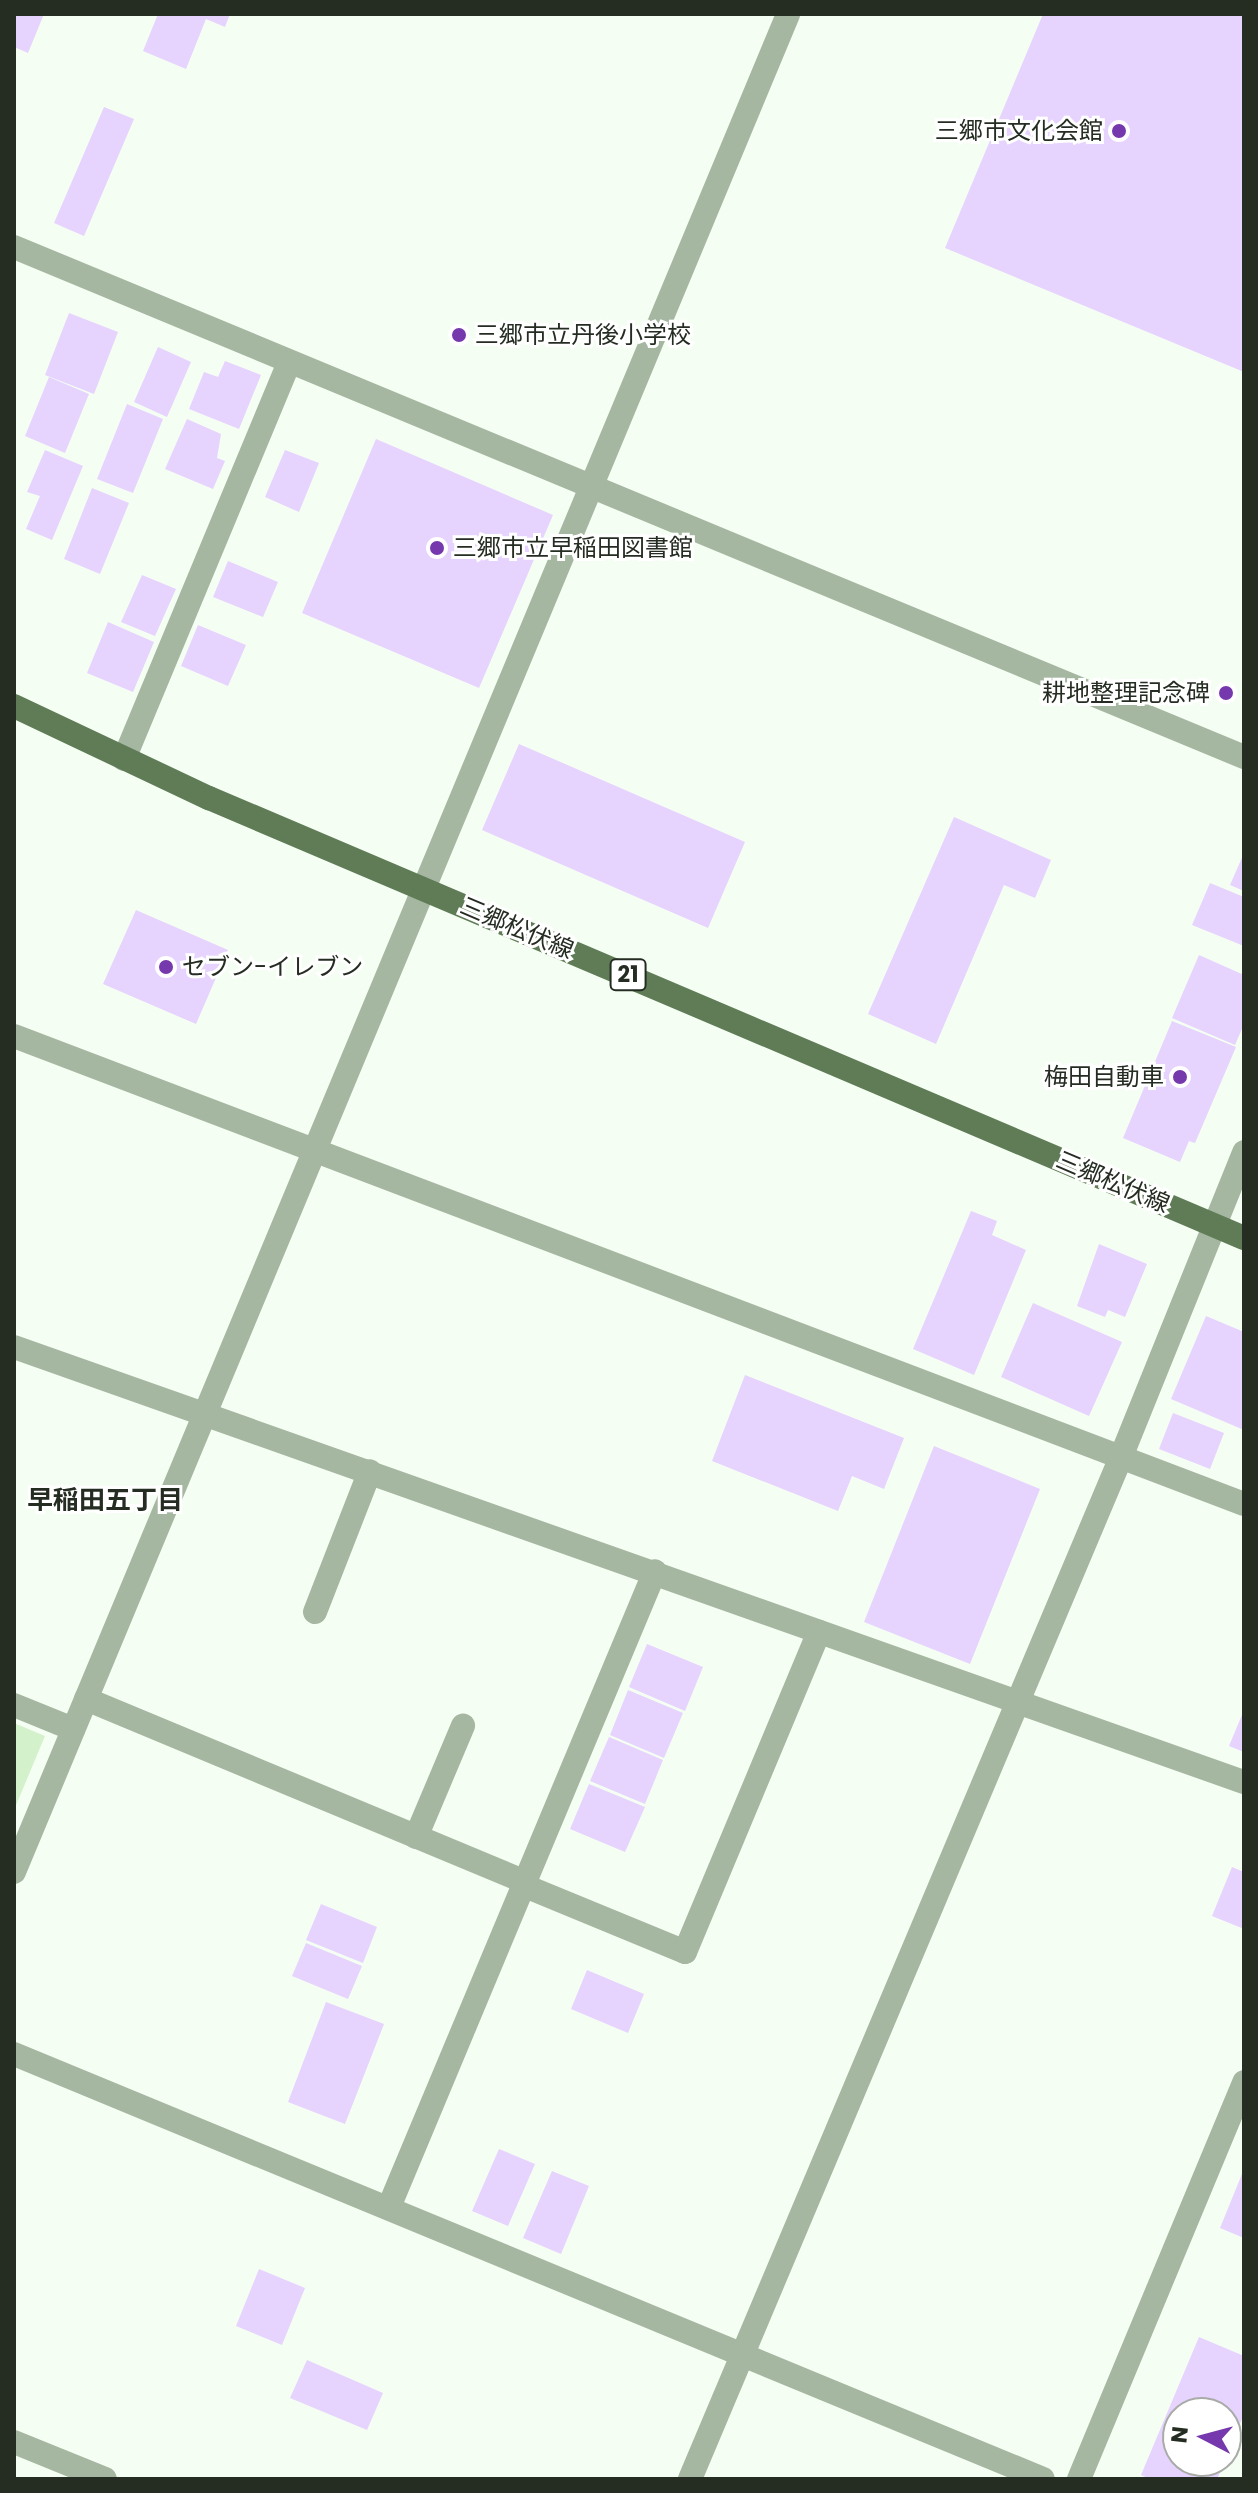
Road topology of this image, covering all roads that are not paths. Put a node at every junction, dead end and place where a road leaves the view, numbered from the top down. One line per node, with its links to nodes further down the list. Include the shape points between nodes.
1 (788, 14): 4 (street)
2 (14, 247): 3 (street)
3 (289, 363): 4 (street); 7 (street)
4 (593, 486): 6 (street); 8 (street)
5 (14, 706): 7 (main road, 三郷松伏線 / 21)
6 (1244, 757)
7 (124, 759): 8 (main road, 三郷松伏線 / 21)
8 (425, 889): 10 (street); 12 (main road, 三郷松伏線 / 21)
9 (14, 1036): 10 (street)
10 (315, 1151): 15 (street); 16 (street)
11 (1244, 1152): 12 (street)
12 (1213, 1225): 13 (main road, 三郷松伏線 / 21); 16 (street)
13 (1244, 1238)
14 (17, 1355): 15 (street)
15 (205, 1414): 17 (street); 22 (street)
16 (1121, 1457): 18 (street); 23 (street)
17 (370, 1471): 19 (street); 20 (street)
18 (1244, 1504)
19 (655, 1571): 21 (street); 30 (street)
20 (315, 1612)
21 (819, 1632): 23 (street); 30 (street, via 685,1952)
22 (86, 1699): 26 (street); 28 (street)
23 (1015, 1702): 27 (street); 34 (street)
24 (14, 1705): 26 (street)
25 (463, 1726): 28 (street)
26 (73, 1729): 29 (street)
27 (1244, 1782)
28 (416, 1837): 30 (street)
29 (14, 1872)
30 (526, 1884): 33 (street)
31 (14, 2054): 33 (street)
32 (1244, 2082): 39 (street)
33 (389, 2207): 34 (street)
34 (742, 2354): 37 (street); 38 (street)
35 (14, 2442): 36 (street)
36 (105, 2479)
37 (690, 2479)
38 (1043, 2479)
39 (1079, 2479)

